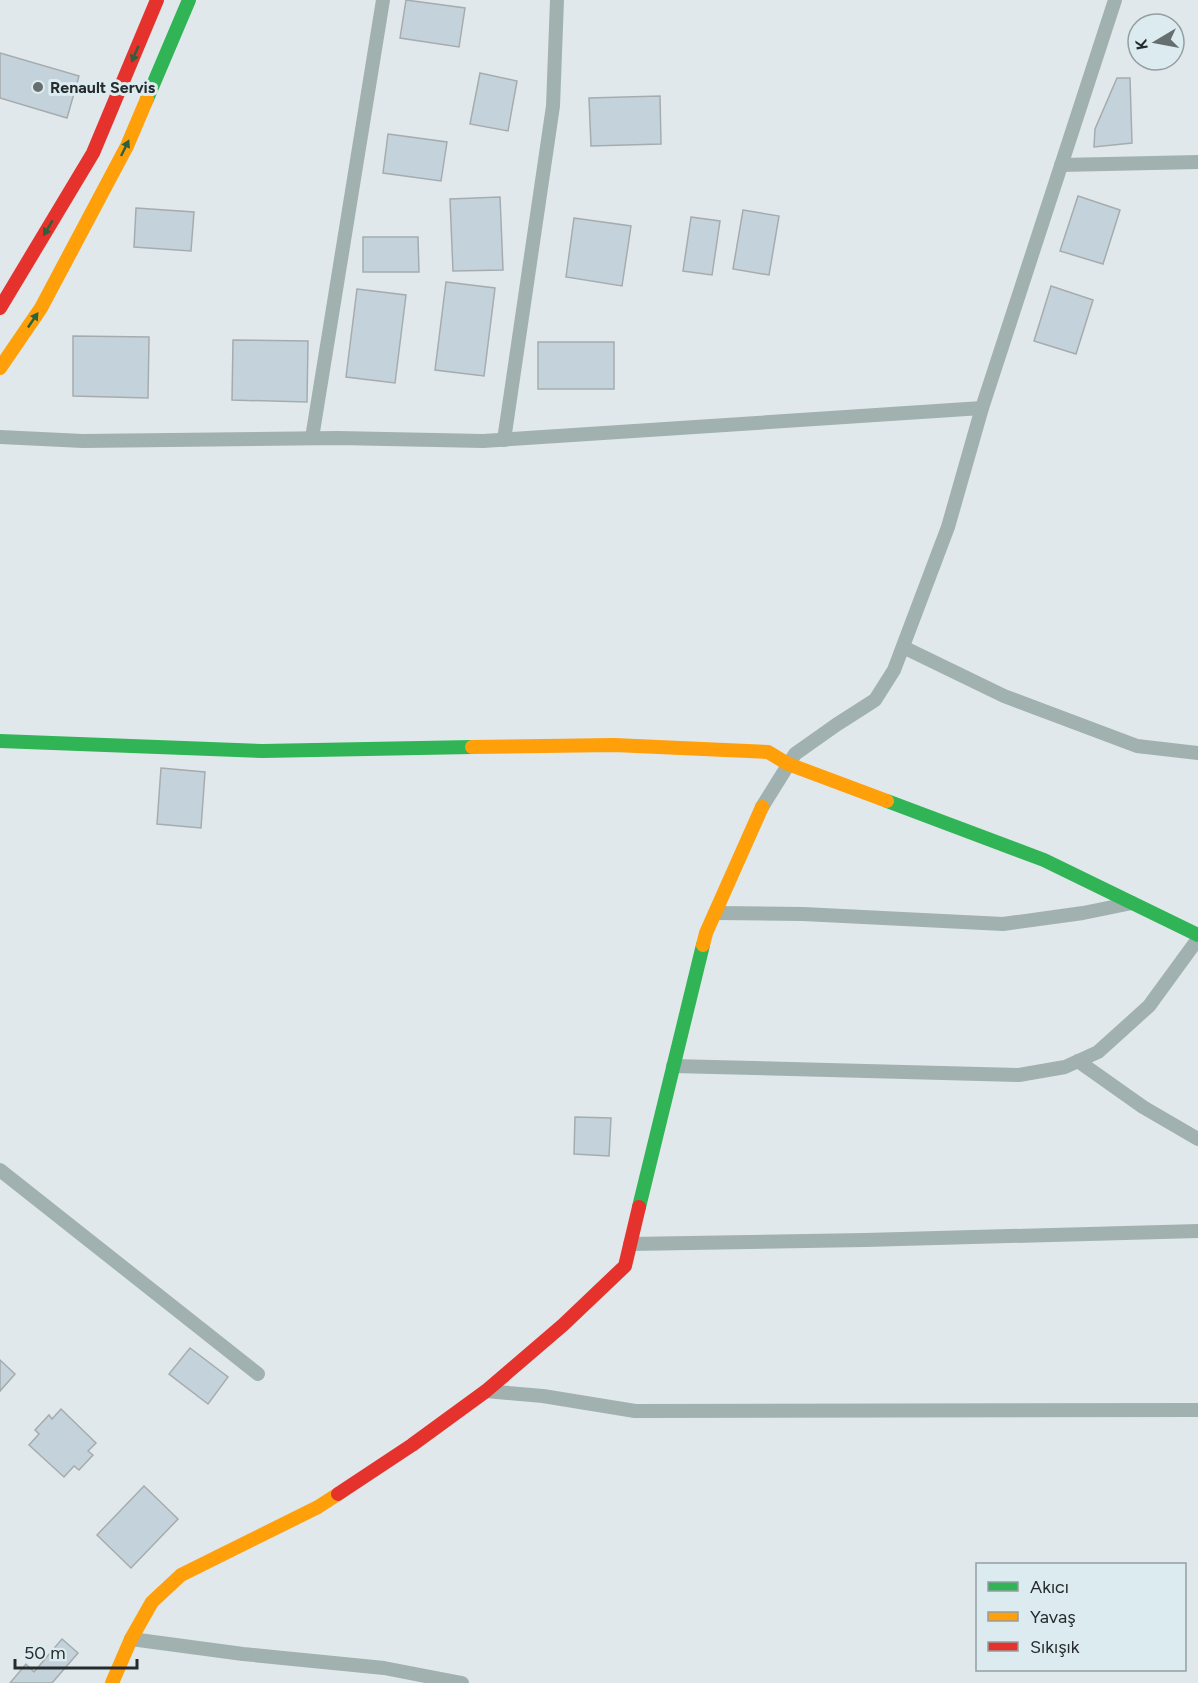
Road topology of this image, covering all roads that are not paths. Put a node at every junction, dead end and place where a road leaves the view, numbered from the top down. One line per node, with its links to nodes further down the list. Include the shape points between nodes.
1 (157, 0): 8 (main road, one-way to 8, via 93,153)
2 (189, 0): 9 (main road, one-way to 2, via 41,308 127,146)
3 (383, 0): 12 (street)
4 (557, 0): 13 (street, via 553,106)
5 (1115, 0): 7 (street)
6 (1198, 162): 7 (street)
7 (1061, 165): 10 (street)
8 (0, 308)
9 (0, 368)
10 (982, 408): 13 (street); 14 (street, via 948,527)
11 (0, 437): 12 (street, via 83,441)
12 (312, 438): 13 (street)
13 (504, 440)
14 (903, 647): 16 (street, via 1004,696 1137,746); 17 (street, via 875,700 795,754)
15 (0, 741): 17 (main road, via 262,751 614,745 768,752)
16 (1198, 753)
17 (788, 764): 18 (street); 19 (main road, via 1044,860)
18 (762, 807): 20 (main road)
19 (1132, 903): 20 (street, via 1003,924); 21 (main road)
20 (715, 913): 23 (main road, via 706,933)
21 (1198, 937): 22 (street, via 1149,1006 1098,1052)
22 (1078, 1061): 23 (street, via 1018,1075); 24 (street, via 1143,1107)
23 (673, 1066): 27 (main road)
24 (1198, 1139)
25 (0, 1170): 28 (street)
26 (1198, 1231): 27 (street)
27 (630, 1244): 29 (main road, via 625,1266)
28 (258, 1374)
29 (486, 1391): 30 (street, via 635,1411); 31 (main road, via 318,1507 180,1575 152,1602)
30 (1198, 1410)
31 (131, 1639): 32 (main road); 33 (street, via 384,1668)
32 (112, 1683)
33 (462, 1683)

